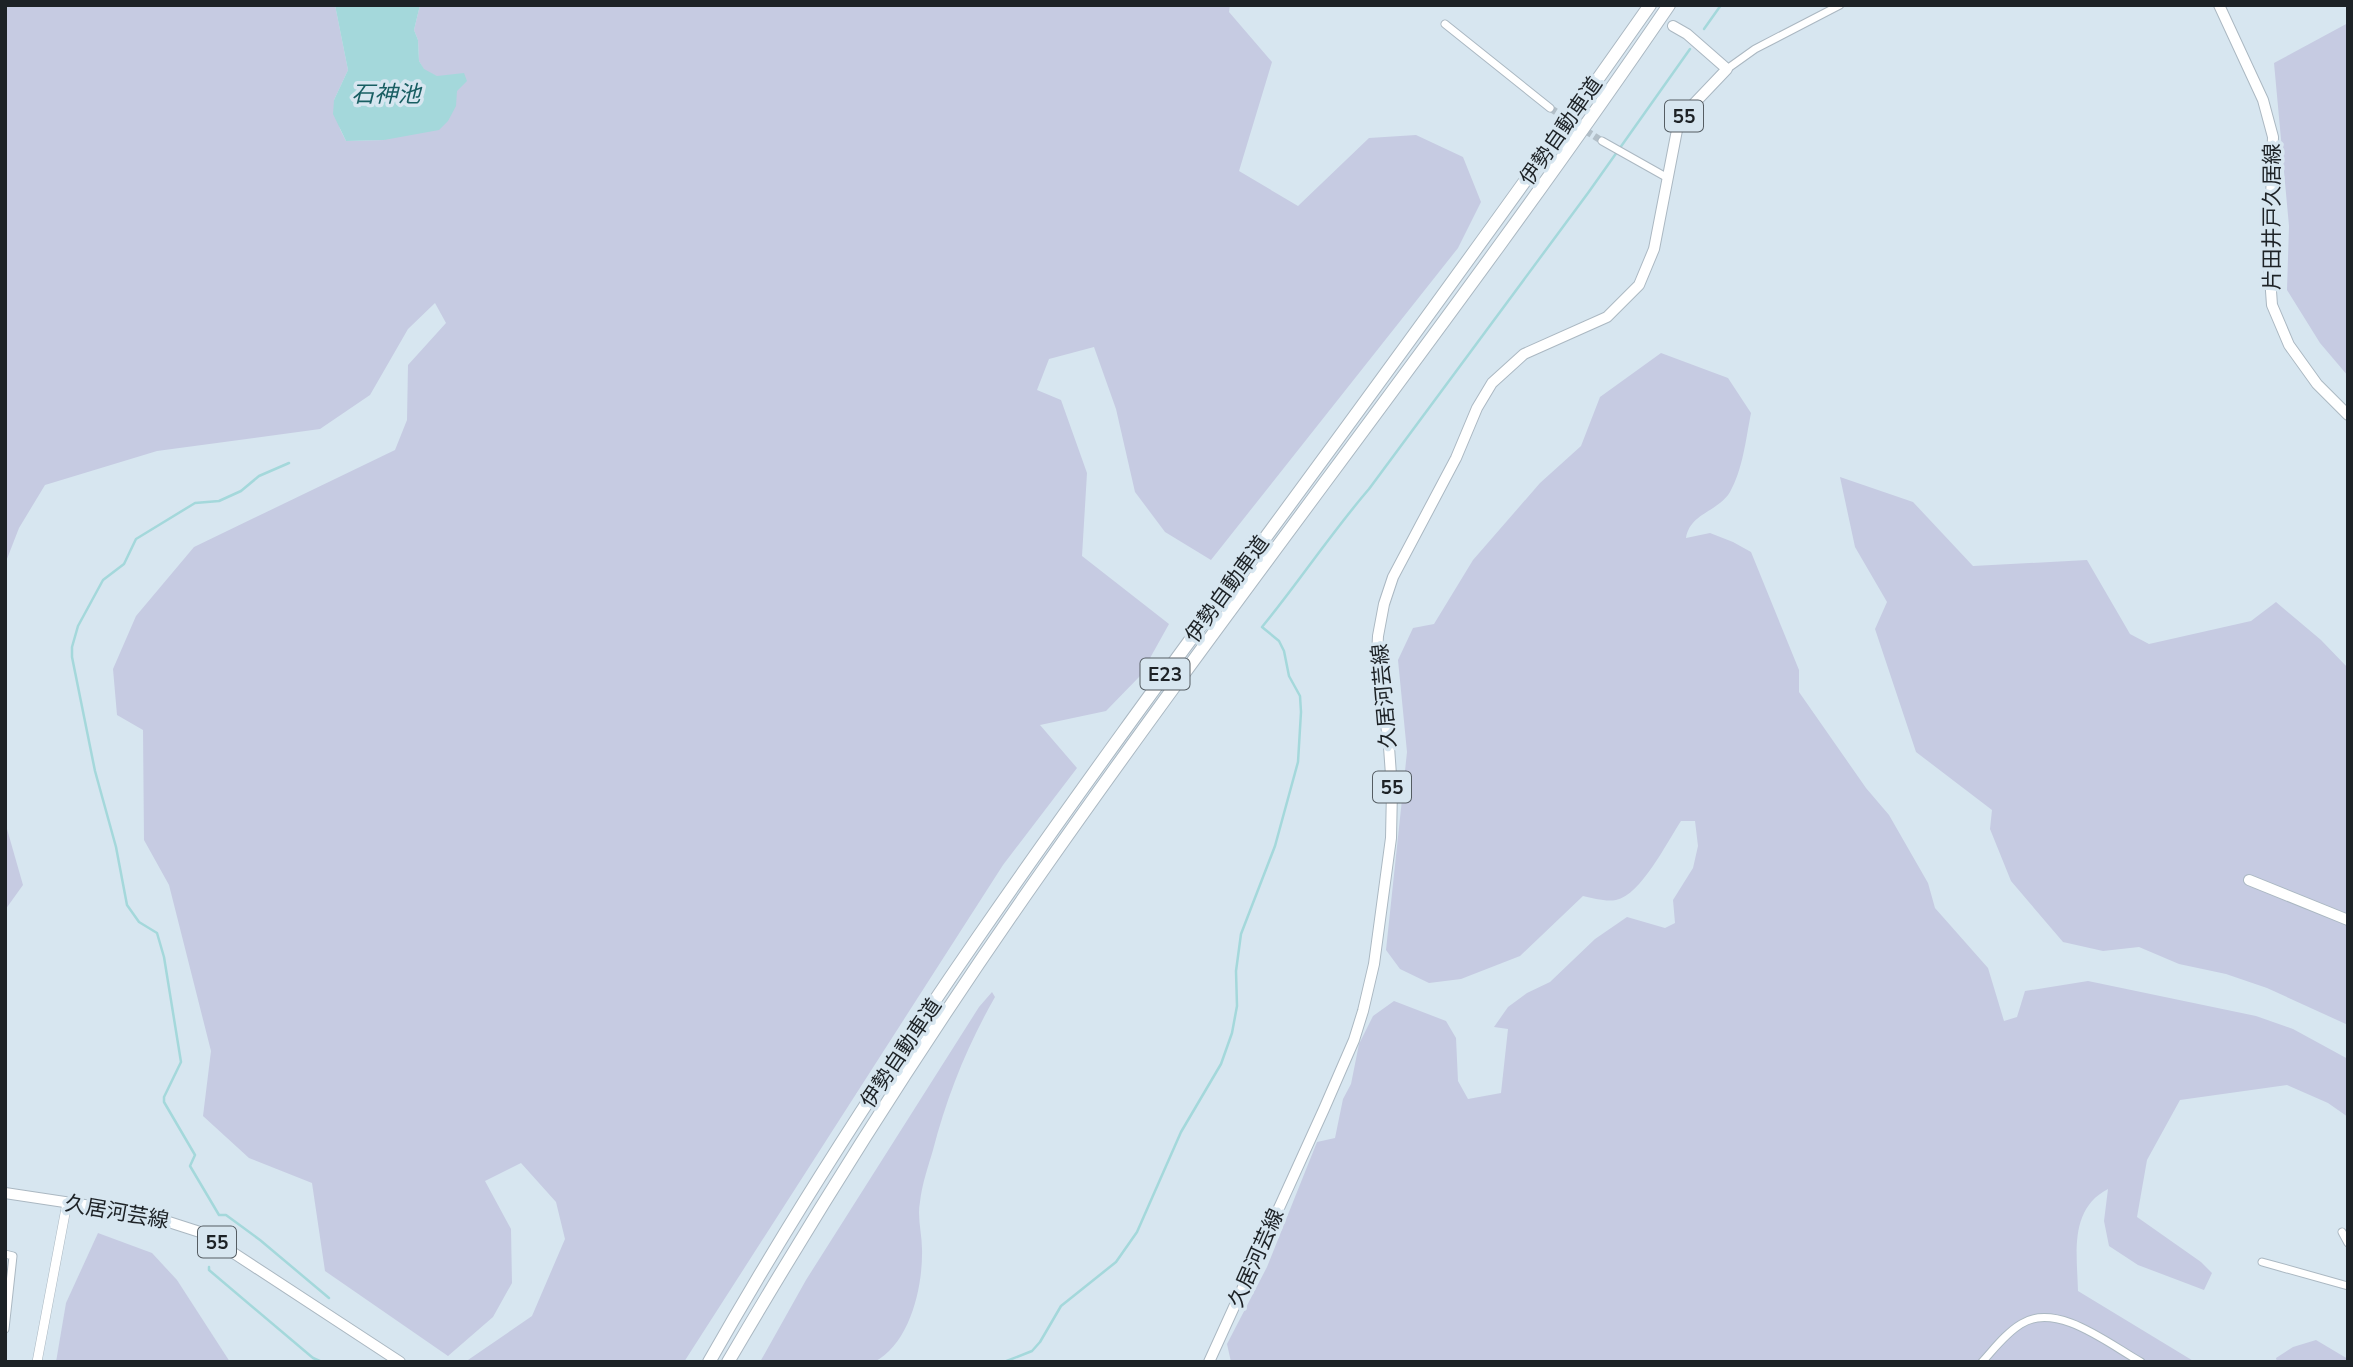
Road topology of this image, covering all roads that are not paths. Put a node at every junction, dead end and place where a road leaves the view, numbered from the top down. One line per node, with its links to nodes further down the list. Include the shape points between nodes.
1 (1650, 5): 25 (highway, 伊勢自動車道 / E23, via 1027,866 869,1100)
2 (1669, 5): 26 (highway, 伊勢自動車道 / E23, via 1041,874 883,1109)
3 (1840, 5): 7 (street, via 1755,49)
4 (2219, 5): 11 (main road, 片田井戸久居線, via 2263,100 2273,137 2272,304 2289,345 2317,384)
5 (1444, 24): 8 (street)
6 (1673, 26): 7 (main road)
7 (1727, 69): 10 (main road, 久居河芸線 / 55, via 1687,111 1677,130)
8 (1550, 108)
9 (1602, 141): 10 (street)
10 (1667, 177): 27 (main road, 久居河芸線 / 55, via 1654,249 1639,285 1607,317 1524,354 1492,383 1393,577 1377,655 1389,747 1391,838 1376,953 1363,1011 1324,1109)
11 (2348, 415)
12 (2249, 880): 13 (main road)
13 (2348, 920)
14 (5, 1193): 15 (main road, 久居河芸線 / 55)
15 (67, 1203): 23 (street); 24 (main road, 久居河芸線 / 55, via 152,1216 203,1233)
16 (2342, 1232): 17 (street)
17 (2348, 1243)
18 (5, 1254): 21 (street, via 13,1256)
19 (2262, 1262): 20 (street)
20 (2348, 1286)
21 (7, 1307): 22 (street)
22 (5, 1329)
23 (37, 1362)
24 (400, 1362)
25 (709, 1362)
26 (728, 1362)
27 (1209, 1362)
28 (1982, 1362): 29 (street, via 2022,1323 2047,1317 2067,1321)
29 (2141, 1362)

